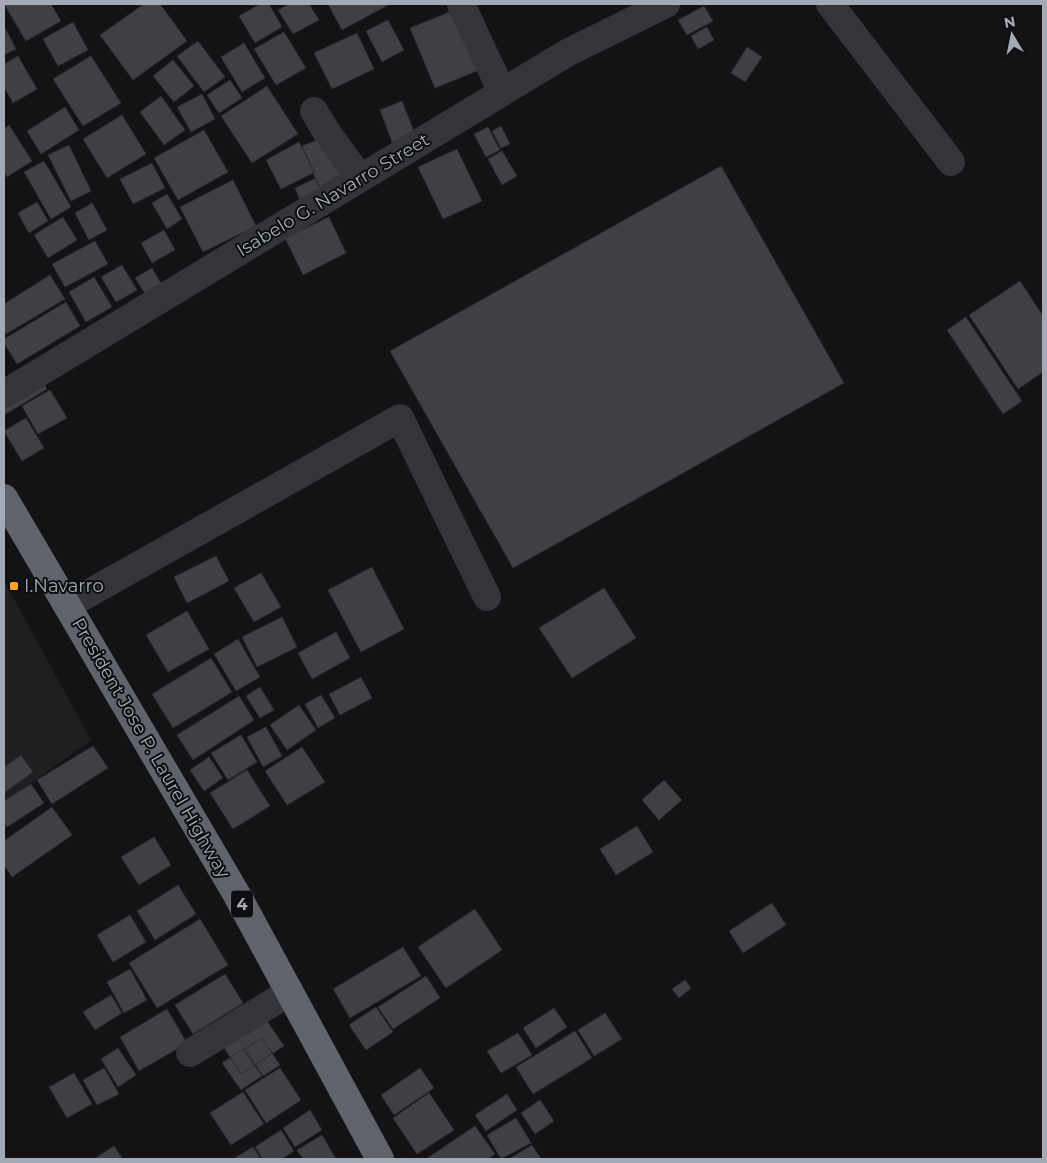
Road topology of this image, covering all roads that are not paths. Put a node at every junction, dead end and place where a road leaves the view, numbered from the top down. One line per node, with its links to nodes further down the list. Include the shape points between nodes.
1 (461, 4): 4 (street)
2 (666, 4): 4 (street, Isabelo G. Navarro Street, via 567,53)
3 (830, 4): 6 (street)
4 (502, 92): 7 (street, Isabelo G. Navarro Street)
5 (314, 111): 7 (street)
6 (951, 162)
7 (360, 178): 8 (street, Isabelo G. Navarro Street)
8 (4, 394)
9 (4, 498): 11 (highway, President Jose P. Laurel Highway / 4)
10 (487, 597): 11 (street, via 400,418)
11 (68, 605): 12 (highway, President Jose P. Laurel Highway / 4)
12 (290, 992): 13 (street); 14 (highway, President Jose P. Laurel Highway / 4)
13 (190, 1053)
14 (380, 1159)

